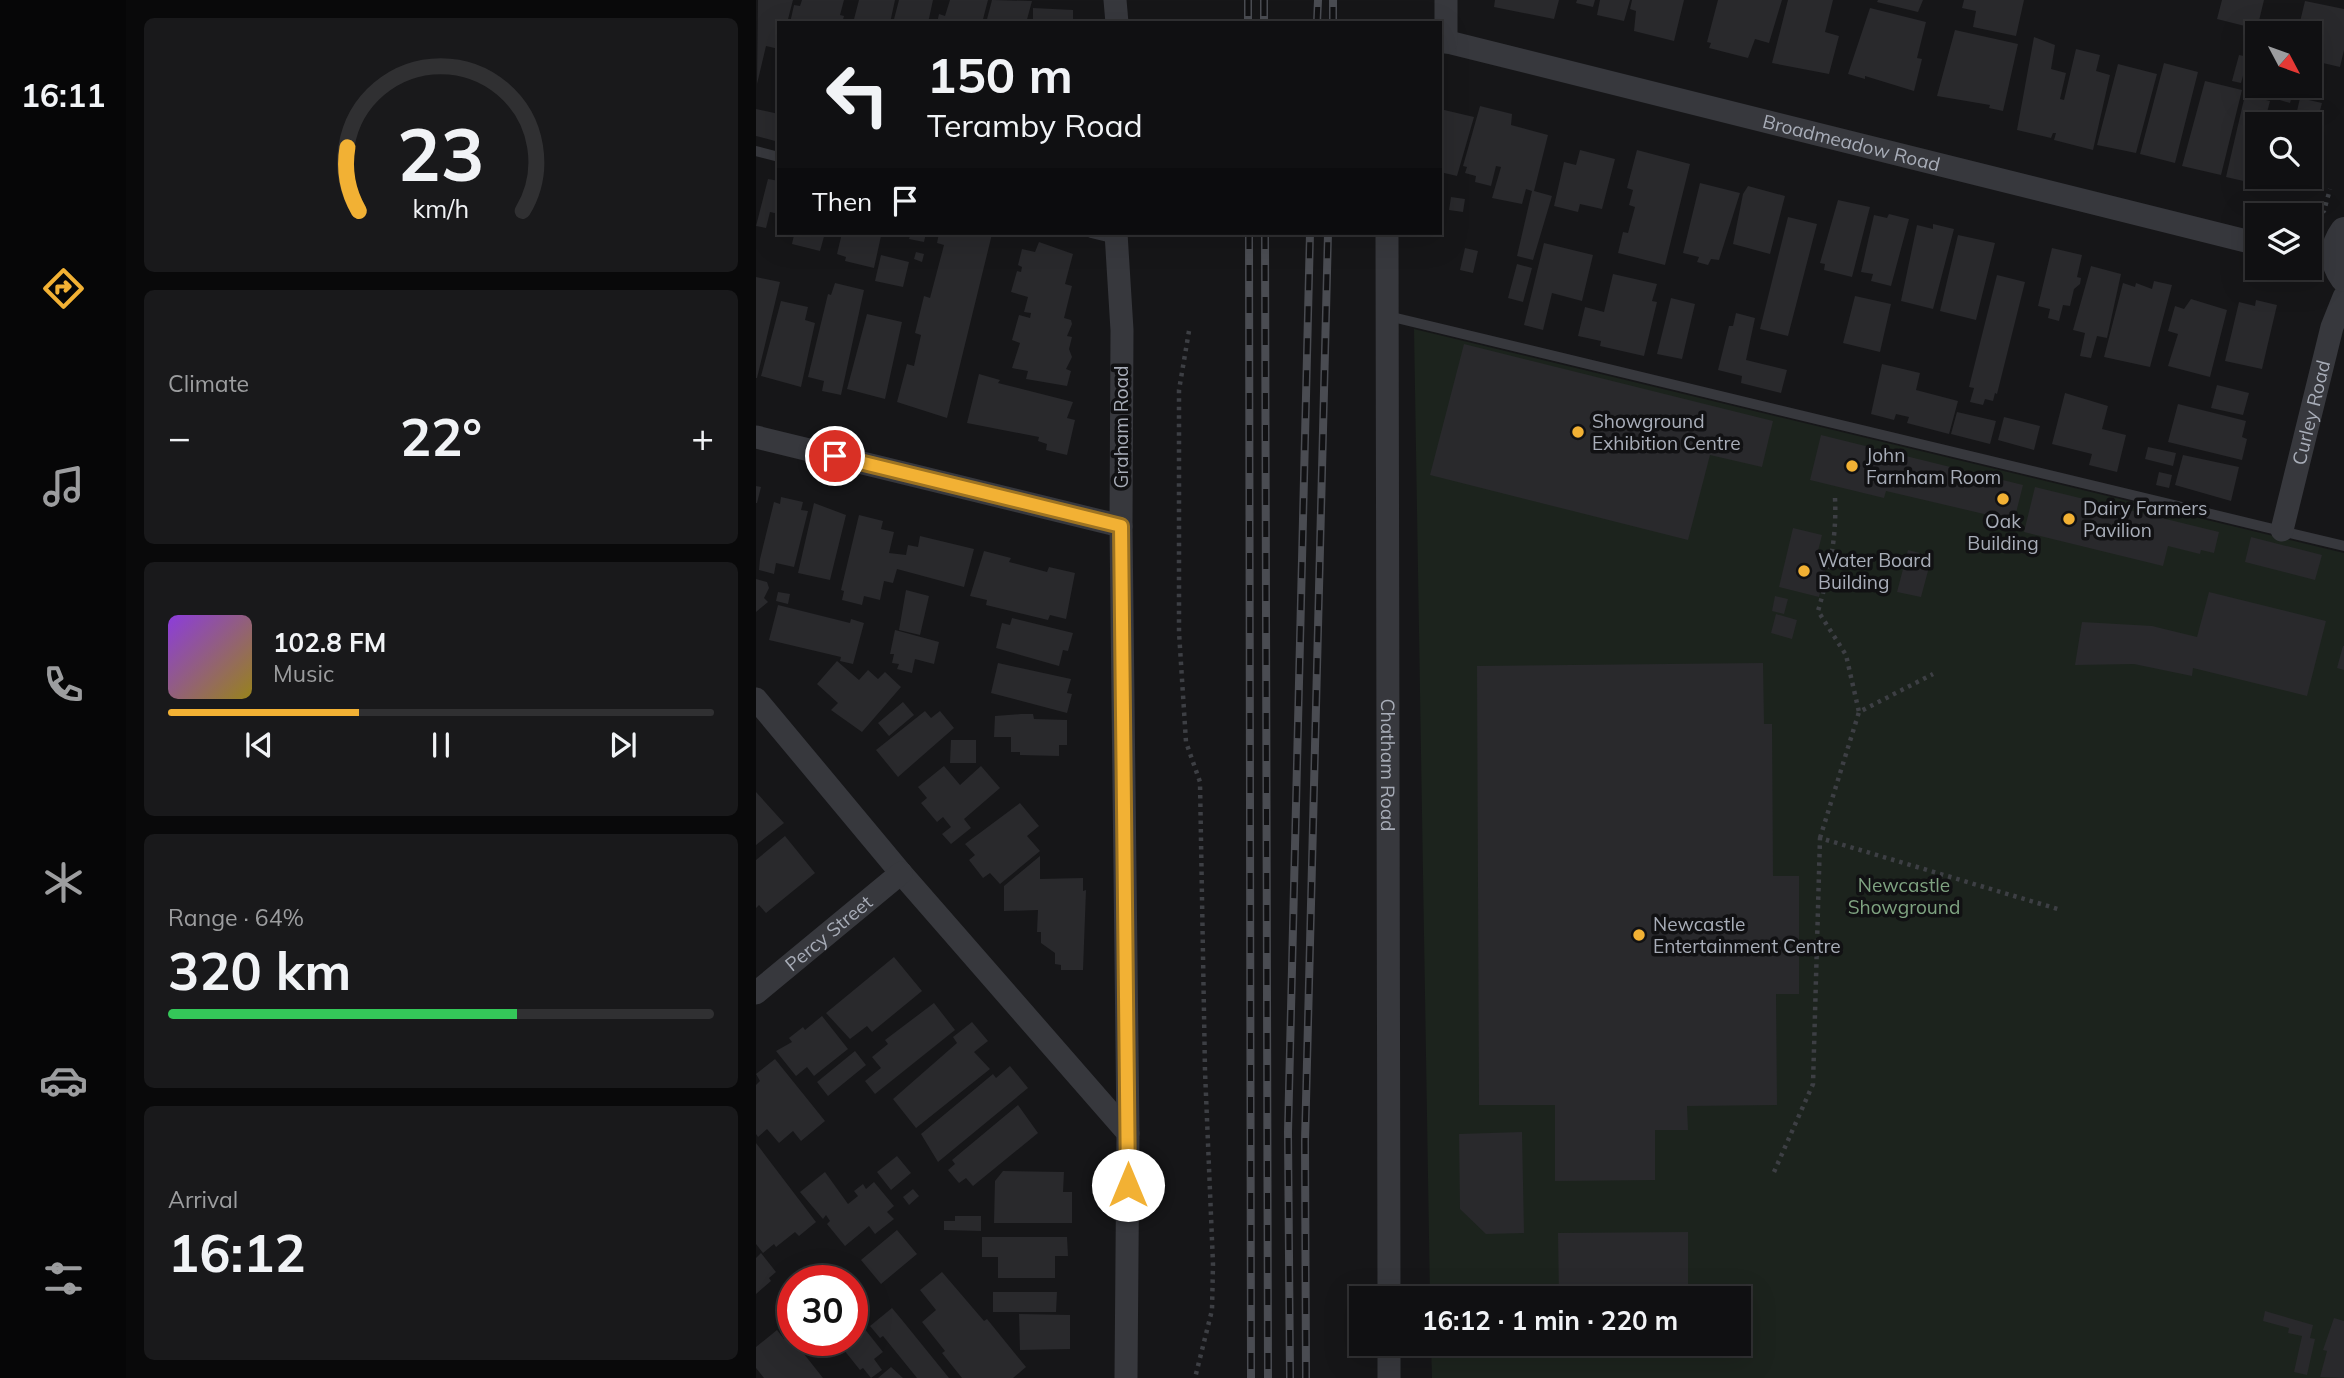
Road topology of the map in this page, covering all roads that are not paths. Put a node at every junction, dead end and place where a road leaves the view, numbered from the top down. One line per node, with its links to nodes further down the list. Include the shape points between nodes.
1 (1115, 0): 3 (street)
2 (1446, 0): 4 (street)
3 (1116, 21)
4 (1443, 41): 10 (street, Broadmeadow Road)
5 (756, 151): 6 (lane)
6 (777, 156)
7 (2344, 230): 11 (street)
8 (1387, 235): 13 (street, Chatham Road)
9 (1116, 236): 15 (street, Graham Road, via 1122,330)
10 (2245, 241)
11 (2330, 264)
12 (2344, 297): 16 (street, Curley Road, via 2332,327)
13 (1388, 316): 16 (lane); 22 (street, Chatham Road)
14 (756, 437): 15 (street)
15 (1121, 526): 21 (street, Graham Road)
16 (2282, 530): 17 (lane)
17 (2344, 546)
18 (756, 699): 19 (street)
19 (901, 873): 20 (street, Percy Street); 21 (street)
20 (756, 993)
21 (1128, 1133): 24 (street, Graham Road)
22 (1389, 1286)
23 (1389, 1356): 25 (street)
24 (1122, 1374)
25 (1389, 1378)

